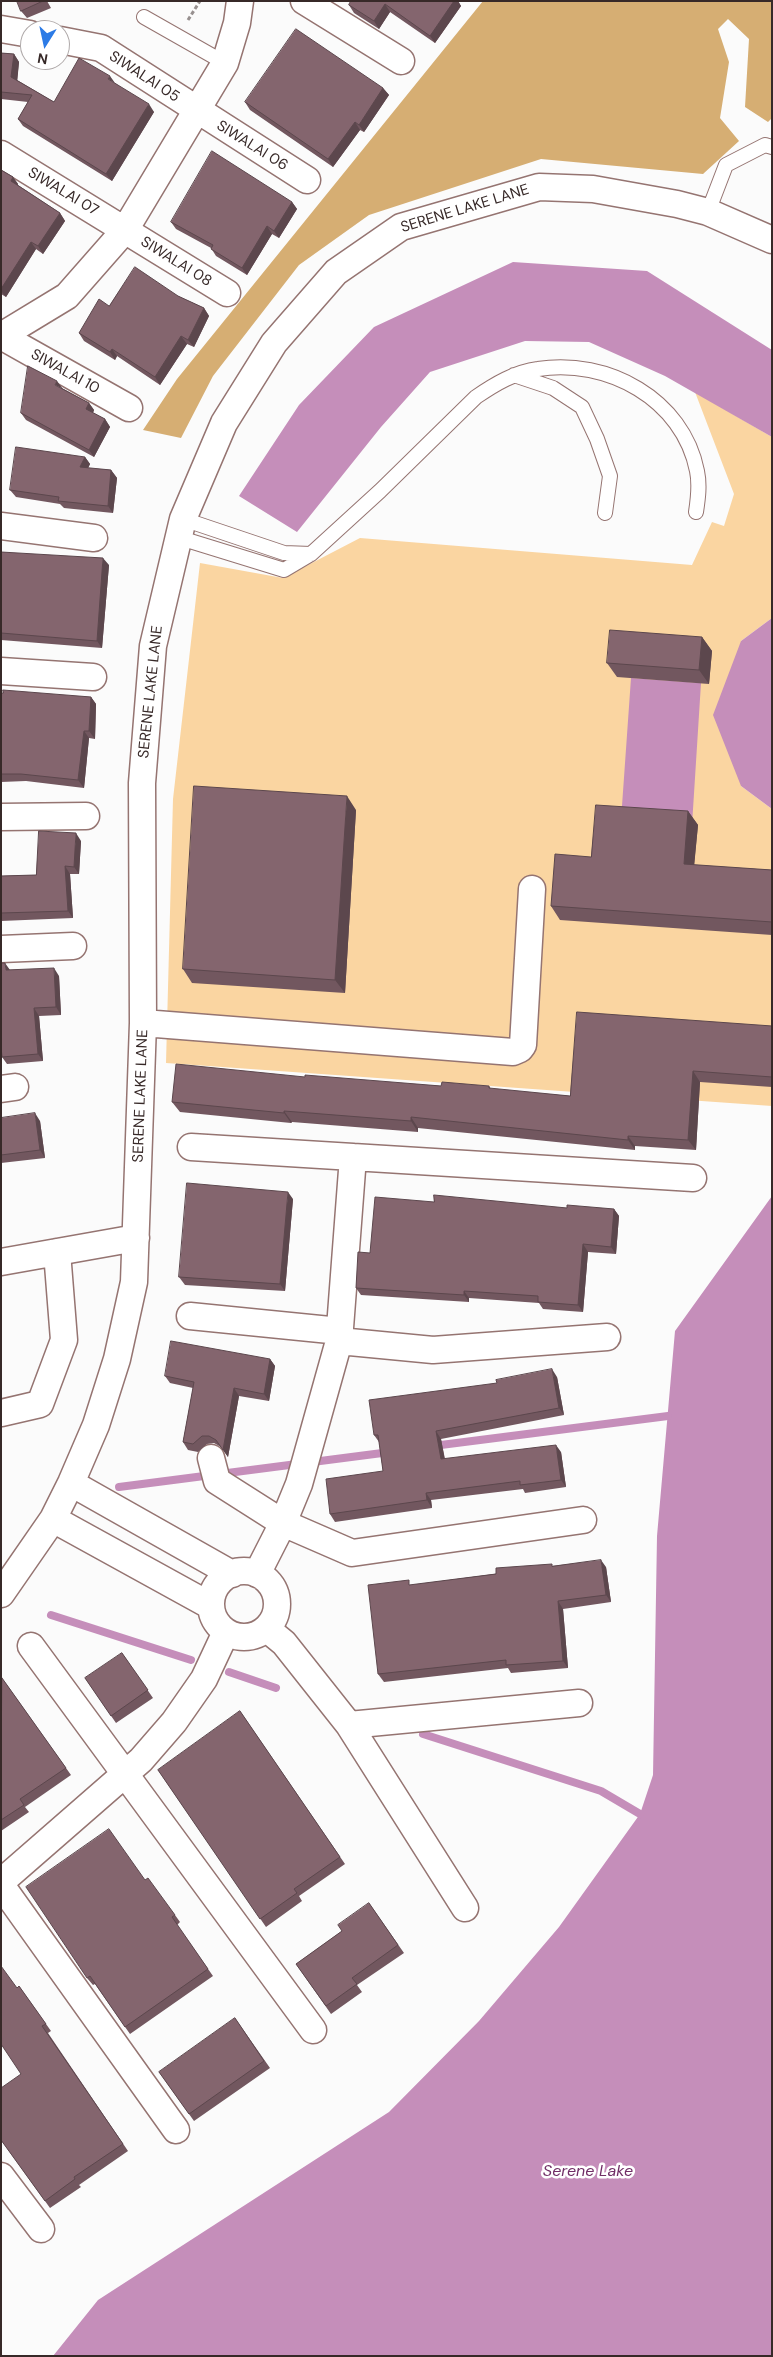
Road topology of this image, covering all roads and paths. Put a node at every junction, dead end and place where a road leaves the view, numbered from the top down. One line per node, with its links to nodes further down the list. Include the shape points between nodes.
1 (200, 1): 4 (path)
2 (240, 1): 10 (street)
3 (304, 1): 9 (street)
4 (191, 15)
5 (144, 17): 10 (lane)
6 (1, 29): 7 (street)
7 (20, 32)
8 (70, 42): 11 (street, SIWALAI 05, via 101,48)
9 (400, 61)
10 (225, 63): 11 (street)
11 (197, 111): 14 (street, SIWALAI 06); 16 (street)
12 (772, 147): 15 (lane, via 765,145 726,165)
13 (1, 154): 16 (street, SIWALAI 07)
14 (307, 180)
15 (708, 212): 17 (street, SERENE LAKE LANE); 25 (street, SERENE LAKE LANE, via 593,189 539,187 401,227 336,272 274,343 224,423)
16 (125, 230): 18 (street, SIWALAI 08); 19 (street, via 67,296)
17 (772, 240)
18 (227, 293)
19 (1, 336): 21 (street, SIWALAI 10)
20 (514, 375): 22 (lane, via 560,366 583,368 606,373 644,393 673,419 685,435 697,473); 23 (lane, via 553,388 582,407 610,476); 25 (lane, via 476,397 311,554 284,553)
21 (128, 408)
22 (696, 512)
23 (605, 513)
24 (1, 526): 26 (street)
25 (180, 528): 34 (street, SERENE LAKE LANE, via 153,646 142,783)
26 (94, 538)
27 (1, 672): 28 (street)
28 (93, 677)
29 (86, 816): 30 (street)
30 (1, 817)
31 (532, 889): 34 (street, via 523,1045 520,1050)
32 (73, 946): 33 (street)
33 (1, 949)
34 (143, 1023): 38 (street, SERENE LAKE LANE)
35 (191, 1147): 36 (street)
36 (353, 1157): 37 (street); 42 (street)
37 (693, 1178)
38 (136, 1238): 39 (street); 46 (street, SERENE LAKE LANE, via 134,1282 117,1359 96,1424)
39 (57, 1252): 40 (street); 44 (street, via 64,1340 40,1404)
40 (1, 1262)
41 (190, 1316): 42 (street)
42 (339, 1336): 43 (street, via 433,1350); 49 (street, via 305,1462)
43 (607, 1337)
44 (1, 1413)
45 (214, 1469): 49 (street)
46 (71, 1483): 47 (street, SERENE LAKE LANE); 50 (street)
47 (54, 1519): 51 (street, SERENE LAKE LANE); 52 (street)
48 (583, 1520): 49 (street, via 352,1553)
49 (283, 1523): 50 (street)
50 (244, 1574): 52 (street, via 217,1586); 53 (street, via 268,1581 274,1589 277,1610)
51 (1, 1594)
52 (211, 1606): 54 (street, via 218,1625)
53 (266, 1629): 54 (street, via 247,1637); 57 (street, via 284,1643)
54 (226, 1632): 58 (street, via 204,1678 174,1722 141,1760)
55 (31, 1646): 58 (street)
56 (579, 1703): 57 (street)
57 (346, 1721): 60 (street)
58 (125, 1772): 59 (street); 61 (street)
59 (1, 1883): 62 (street)
60 (465, 1908)
61 (313, 2030)
62 (176, 2130)
63 (1, 2176): 64 (street)
64 (41, 2229)

